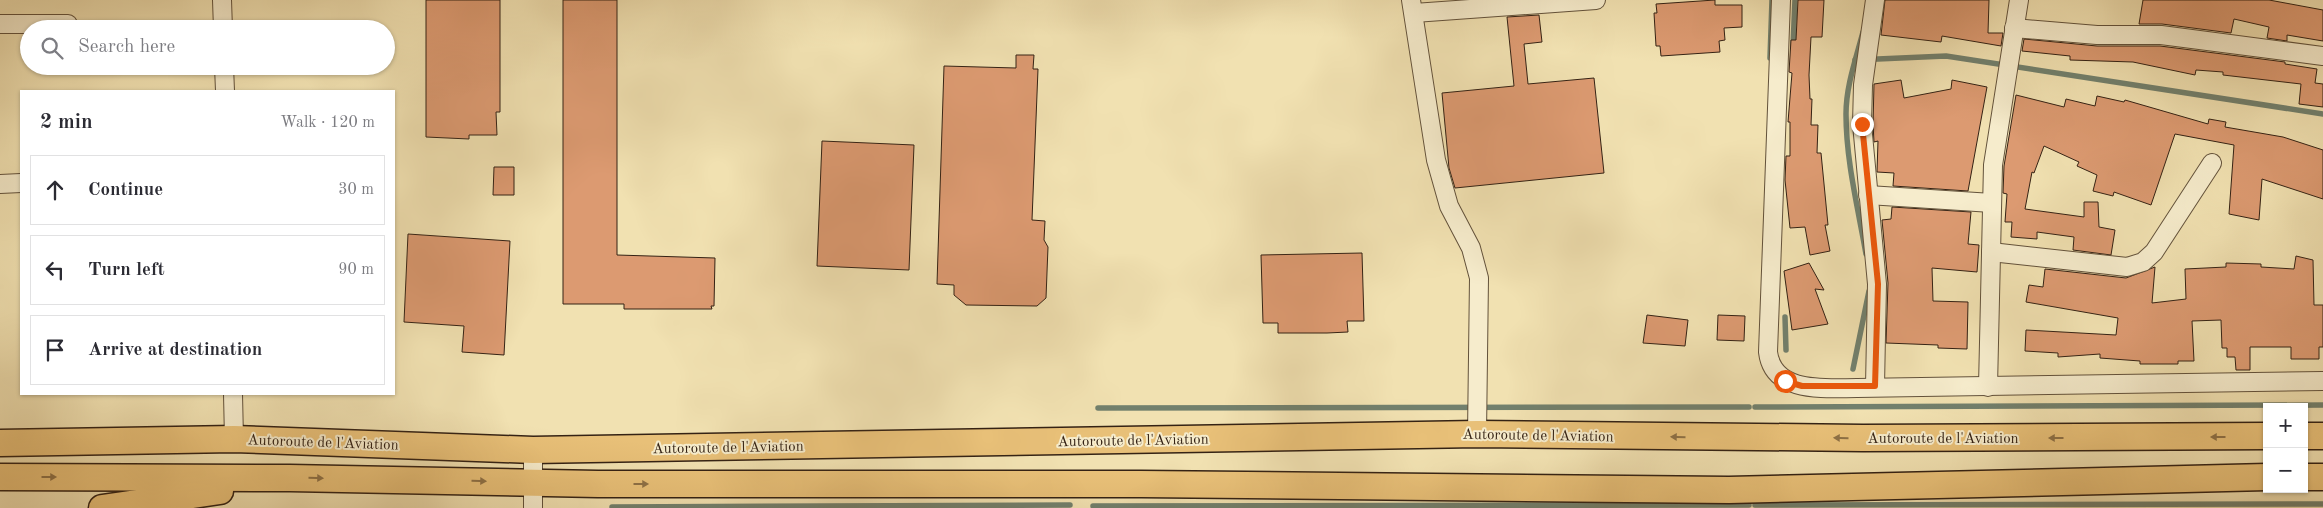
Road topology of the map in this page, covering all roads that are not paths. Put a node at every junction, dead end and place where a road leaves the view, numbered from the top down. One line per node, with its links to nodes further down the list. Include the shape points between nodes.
1 (222, 0): 7 (street)
2 (1596, 0): 6 (street)
3 (1781, 0): 21 (street, via 1769,362 1785,381 1802,386)
4 (1874, 0): 17 (street, via 1863,85 1862,124)
5 (2019, 0): 10 (street)
6 (1412, 7): 24 (street, via 1436,160 1449,206 1471,248 1479,278)
7 (223, 20)
8 (0, 24): 9 (street)
9 (20, 24)
10 (2014, 28): 11 (street, via 2097,35 2161,35); 18 (street, via 1993,165)
11 (2323, 56)
12 (224, 75): 13 (street)
13 (224, 90)
14 (2212, 162): 19 (street, via 2154,252 2143,262 2126,266)
15 (0, 184): 16 (street)
16 (20, 184)
17 (1868, 195): 18 (street); 21 (street, via 1878,284)
18 (1992, 203): 19 (street)
19 (1991, 252): 22 (street)
20 (2323, 381): 22 (street)
21 (1875, 386): 22 (street)
22 (1988, 387)
23 (233, 395): 28 (street)
24 (1477, 434): 25 (highway, Autoroute de l'Aviation, one-way to 24, via 1863,438); 30 (highway, Autoroute de l'Aviation)
25 (2263, 436)
26 (2308, 436): 27 (highway)
27 (2323, 436)
28 (234, 439): 29 (highway, Autoroute de l'Aviation); 30 (highway, Autoroute de l'Aviation)
29 (0, 442)
30 (533, 450): 36 (street)
31 (0, 477): 35 (highway, one-way to 35)
32 (2263, 477): 36 (highway, one-way to 32, via 1729,490)
33 (2308, 477): 34 (highway)
34 (2323, 477)
35 (290, 478): 36 (highway, one-way to 36); 37 (highway)
36 (532, 482): 38 (street)
37 (102, 508)
38 (533, 508)

